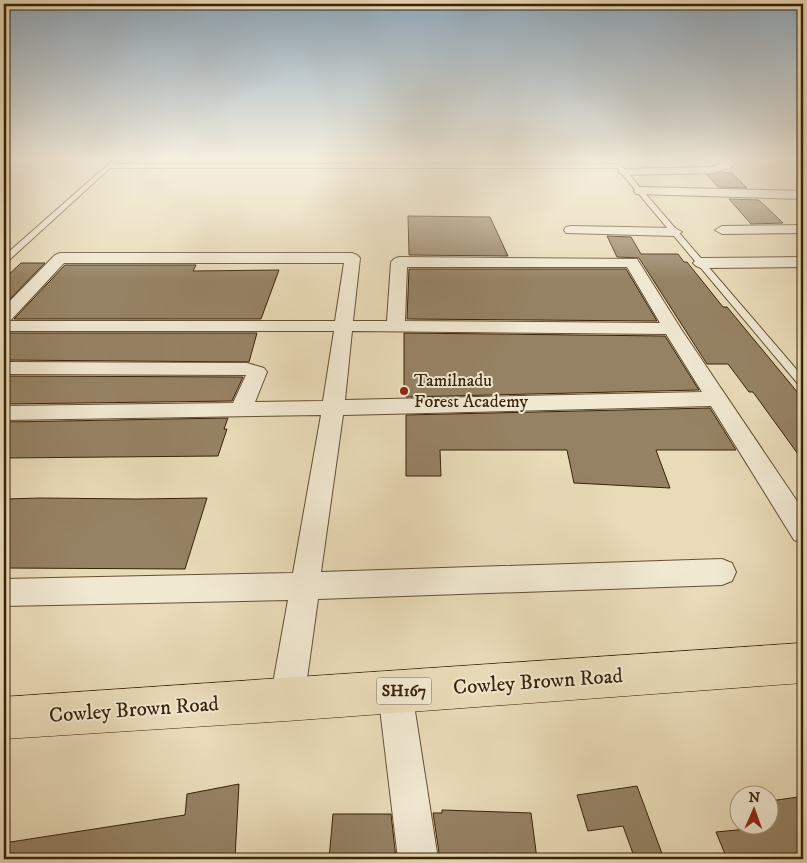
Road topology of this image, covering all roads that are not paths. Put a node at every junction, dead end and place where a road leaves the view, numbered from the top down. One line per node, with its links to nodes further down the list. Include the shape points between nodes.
1 (71, 200): 7 (lane)
2 (648, 200): 6 (lane)
3 (571, 230): 6 (street)
4 (722, 230): 5 (street)
5 (803, 230)
6 (675, 232): 9 (lane)
7 (4, 260)
8 (803, 262): 9 (street)
9 (701, 263): 16 (lane)
10 (4, 317): 12 (street, via 60,258 352,258)
11 (4, 326): 12 (street)
12 (344, 326): 13 (street); 18 (street)
13 (396, 326): 14 (street); 14 (street, via 399,262 632,262)
14 (672, 329): 17 (street)
15 (4, 368): 19 (street, via 247,368 257,372)
16 (803, 383)
17 (717, 399): 18 (street); 21 (street)
18 (333, 408): 19 (street); 23 (street)
19 (241, 410): 20 (street)
20 (4, 413)
21 (803, 532)
22 (722, 572): 23 (street)
23 (306, 586): 24 (street); 27 (street)
24 (4, 592)
25 (803, 663): 26 (main road, Cowley Brown Road / SH167)
26 (395, 692): 27 (main road, Cowley Brown Road / SH167); 29 (street)
27 (287, 700): 28 (main road, Cowley Brown Road / SH167)
28 (4, 718)
29 (418, 859)

